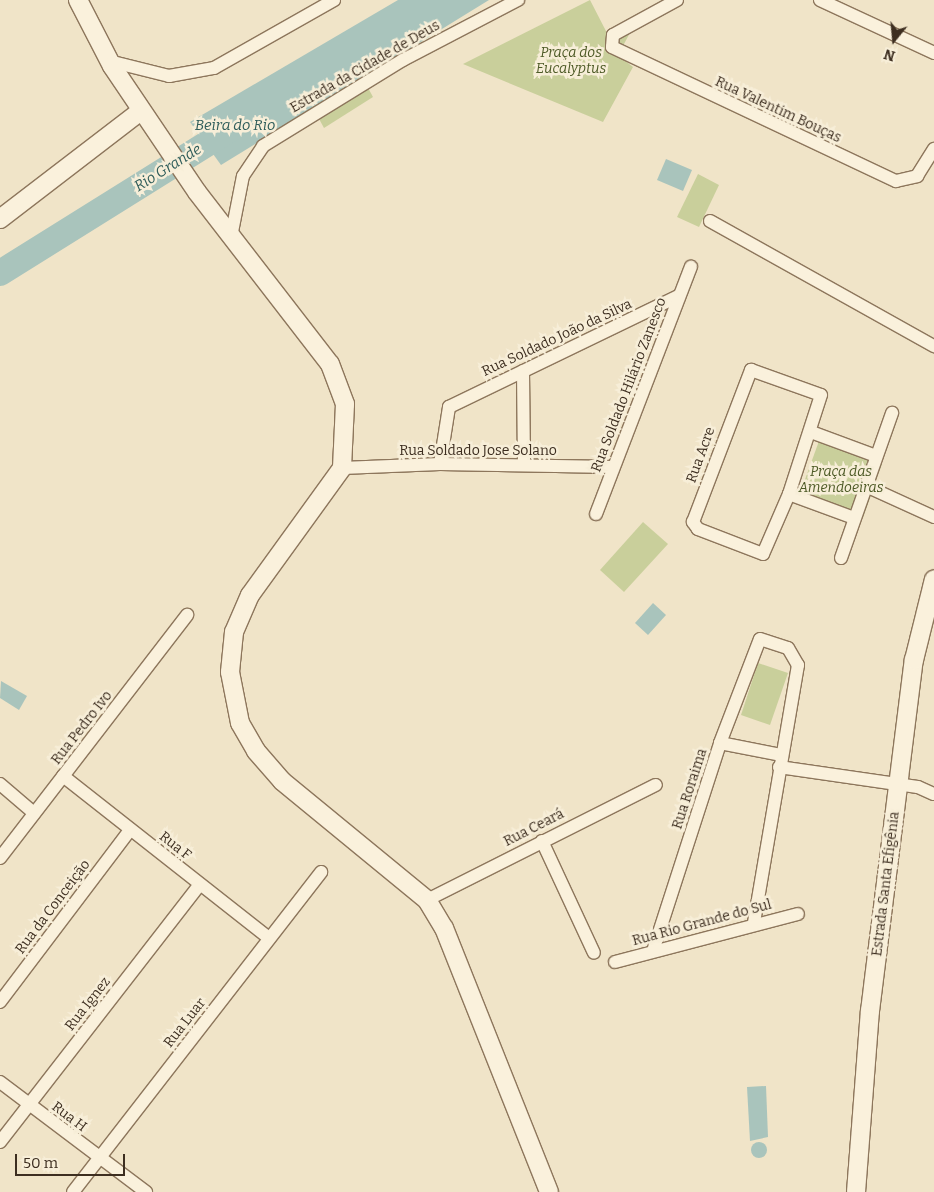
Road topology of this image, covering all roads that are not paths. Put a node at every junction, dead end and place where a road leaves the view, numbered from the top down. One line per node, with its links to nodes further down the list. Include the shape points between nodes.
1 (78, 0): 7 (main road)
2 (334, 0): 7 (street, via 214,68 169,76)
3 (518, 0): 12 (street, Estrada da Cidade de Deus, via 403,60 263,146 243,176)
4 (677, 0): 9 (street, Rua Valentim Bouças, via 613,35 610,42 617,52 896,181 918,176)
5 (820, 0): 6 (street)
6 (934, 52)
7 (109, 61): 8 (main road)
8 (144, 114): 10 (main road); 12 (main road)
9 (934, 149)
10 (0, 219)
11 (710, 221): 15 (street)
12 (231, 237): 23 (main road, via 330,364 345,404)
13 (691, 267): 14 (street, Rua Soldado Hilário Zanesco)
14 (679, 296): 16 (street, Rua Soldado João da Silva); 22 (street, Rua Soldado Hilário Zanesco)
15 (934, 346)
16 (523, 371): 20 (street, Rua Soldado João da Silva, via 449,407); 21 (street)
17 (892, 413): 19 (street)
18 (810, 432): 19 (street); 25 (street, Rua Acre); 25 (street, Rua Acre, via 821,399 819,393 749,371 692,522 698,529 765,554)
19 (876, 456): 24 (street)
20 (440, 464): 21 (street, Rua Soldado Jose Solano); 23 (street, Rua Soldado Jose Solano)
21 (524, 465): 22 (street, Rua Soldado Jose Solano)
22 (614, 467): 26 (street, Rua Soldado Hilário Zanesco)
23 (342, 468): 45 (main road, via 244,607 231,647 231,688 240,723 269,768)
24 (866, 486): 27 (street); 28 (street)
25 (789, 494): 28 (street)
26 (596, 514)
27 (934, 517)
28 (854, 518): 29 (street)
29 (840, 558)
30 (934, 579): 37 (main road, Estrada Santa Efigênia, via 914,660)
31 (187, 615): 34 (street, Rua Pedro Ivo)
32 (720, 743): 33 (street); 33 (street, Rua Roraima, via 760,639 788,648 798,665); 49 (street, Rua Roraima)
33 (780, 761): 37 (street); 47 (street)
34 (62, 776): 39 (street, Rua Pedro Ivo); 40 (street, Rua F)
35 (0, 784): 39 (street)
36 (656, 784): 41 (street, Rua Ceará)
37 (899, 785): 38 (street); 60 (main road, Estrada Santa Efigênia, via 870,1011)
38 (934, 794)
39 (34, 813): 42 (street, Rua Pedro Ivo)
40 (130, 830): 44 (street, Rua F); 52 (street, Rua da Conceição)
41 (542, 841): 45 (street, Rua Ceará); 50 (street)
42 (0, 858)
43 (321, 872): 48 (street, Rua Luar)
44 (199, 885): 48 (street, Rua F); 54 (street, Rua Ignez)
45 (427, 900): 59 (main road, via 444,928)
46 (798, 914): 47 (street, Rua Rio Grande do Sul)
47 (754, 923): 49 (street, Rua Rio Grande do Sul)
48 (269, 938): 56 (street, Rua Luar)
49 (653, 951): 51 (street, Rua Rio Grande do Sul)
50 (594, 953)
51 (615, 962)
52 (0, 1002)
53 (0, 1082): 54 (street, Rua H)
54 (29, 1105): 55 (street, Rua Ignez); 56 (street, Rua H)
55 (0, 1142)
56 (100, 1158): 57 (street, Rua Luar); 58 (street, Rua H)
57 (73, 1192)
58 (146, 1192)
59 (548, 1192)
60 (856, 1192)

